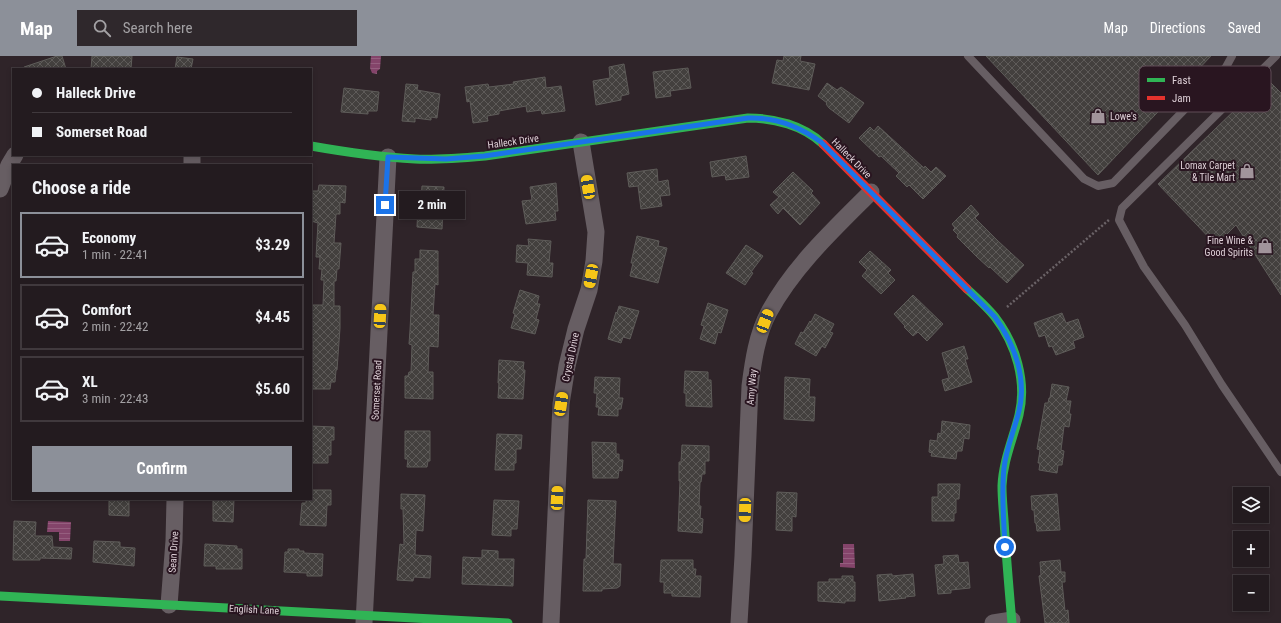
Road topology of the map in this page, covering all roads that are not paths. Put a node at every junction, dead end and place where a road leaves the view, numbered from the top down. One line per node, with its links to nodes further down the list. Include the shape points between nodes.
1 (968, 56): 6 (lane, via 1084,179 1098,186 1113,183)
2 (1232, 56): 4 (lane)
3 (1276, 56): 5 (lane)
4 (1227, 66)
5 (1266, 66)
6 (1182, 112)
7 (1219, 112): 14 (lane, via 1122,208 1119,220 1144,267)
8 (581, 142): 11 (street, Halleck Drive, via 446,159); 13 (street, Halleck Drive, via 748,118 776,120 793,125 821,142); 21 (street, Crystal Drive, via 596,239 589,290 566,366 561,404)
9 (312, 146): 11 (street, Halleck Drive)
10 (14, 156): 12 (street)
11 (388, 157): 18 (street, Somerset Road)
12 (0, 189)
13 (871, 192): 19 (street, Halleck Drive, via 995,317 1006,332 1014,350 1021,377 1022,396 1010,439 1002,486); 22 (street, Amy Way, via 804,262 776,300 762,329 753,361 750,386)
14 (1281, 472)
15 (176, 500): 17 (street, Sean Drive)
16 (0, 596): 17 (street, English Lane)
17 (169, 605): 18 (street, English Lane)
18 (364, 619): 20 (street, English Lane)
19 (1012, 622): 23 (street)
20 (508, 623)
21 (551, 623)
22 (739, 623)
23 (993, 623)

